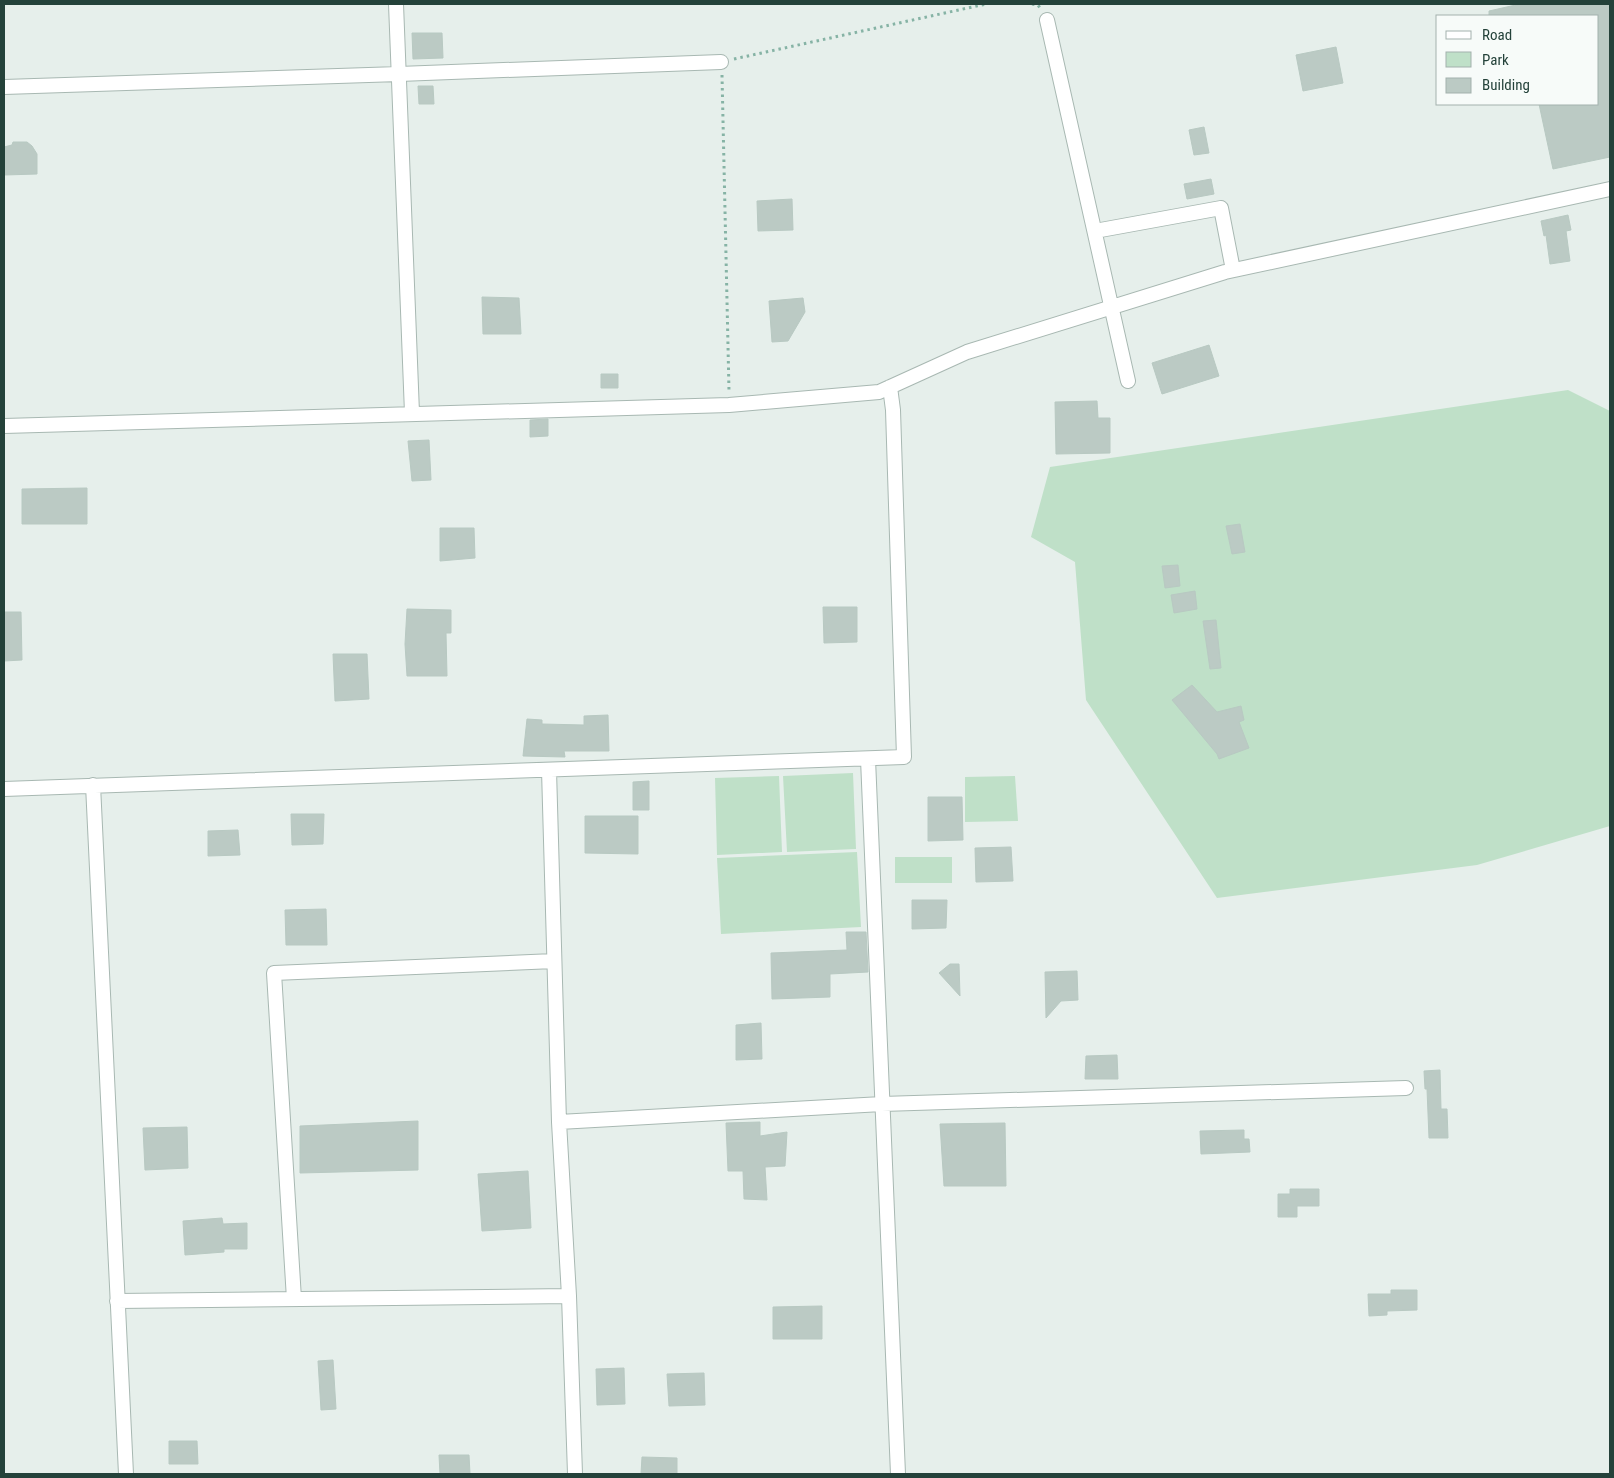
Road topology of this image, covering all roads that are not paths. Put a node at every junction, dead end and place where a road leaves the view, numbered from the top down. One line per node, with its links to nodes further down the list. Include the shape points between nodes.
1 (396, 4): 4 (street)
2 (1047, 20): 7 (street)
3 (721, 62): 4 (street)
4 (399, 74): 5 (street); 12 (street)
5 (4, 87)
6 (1610, 188): 8 (street)
7 (1095, 231): 8 (street, via 1221,208); 9 (street)
8 (1233, 270): 9 (street)
9 (1112, 306): 10 (street); 11 (street, via 967,352)
10 (1128, 381)
11 (890, 387): 12 (street, via 879,392 729,405); 14 (street, via 904,758)
12 (412, 413): 13 (street)
13 (4, 426)
14 (868, 759): 15 (street); 20 (street)
15 (549, 770): 16 (street); 18 (street)
16 (94, 786): 17 (street); 24 (street)
17 (4, 789)
18 (554, 961): 21 (street); 23 (street, via 274,973)
19 (1406, 1088): 20 (street)
20 (882, 1104): 21 (street); 27 (street)
21 (559, 1122): 22 (street)
22 (569, 1296): 23 (street); 26 (street)
23 (294, 1299): 24 (street)
24 (118, 1301): 25 (street)
25 (126, 1474)
26 (575, 1474)
27 (898, 1474)

